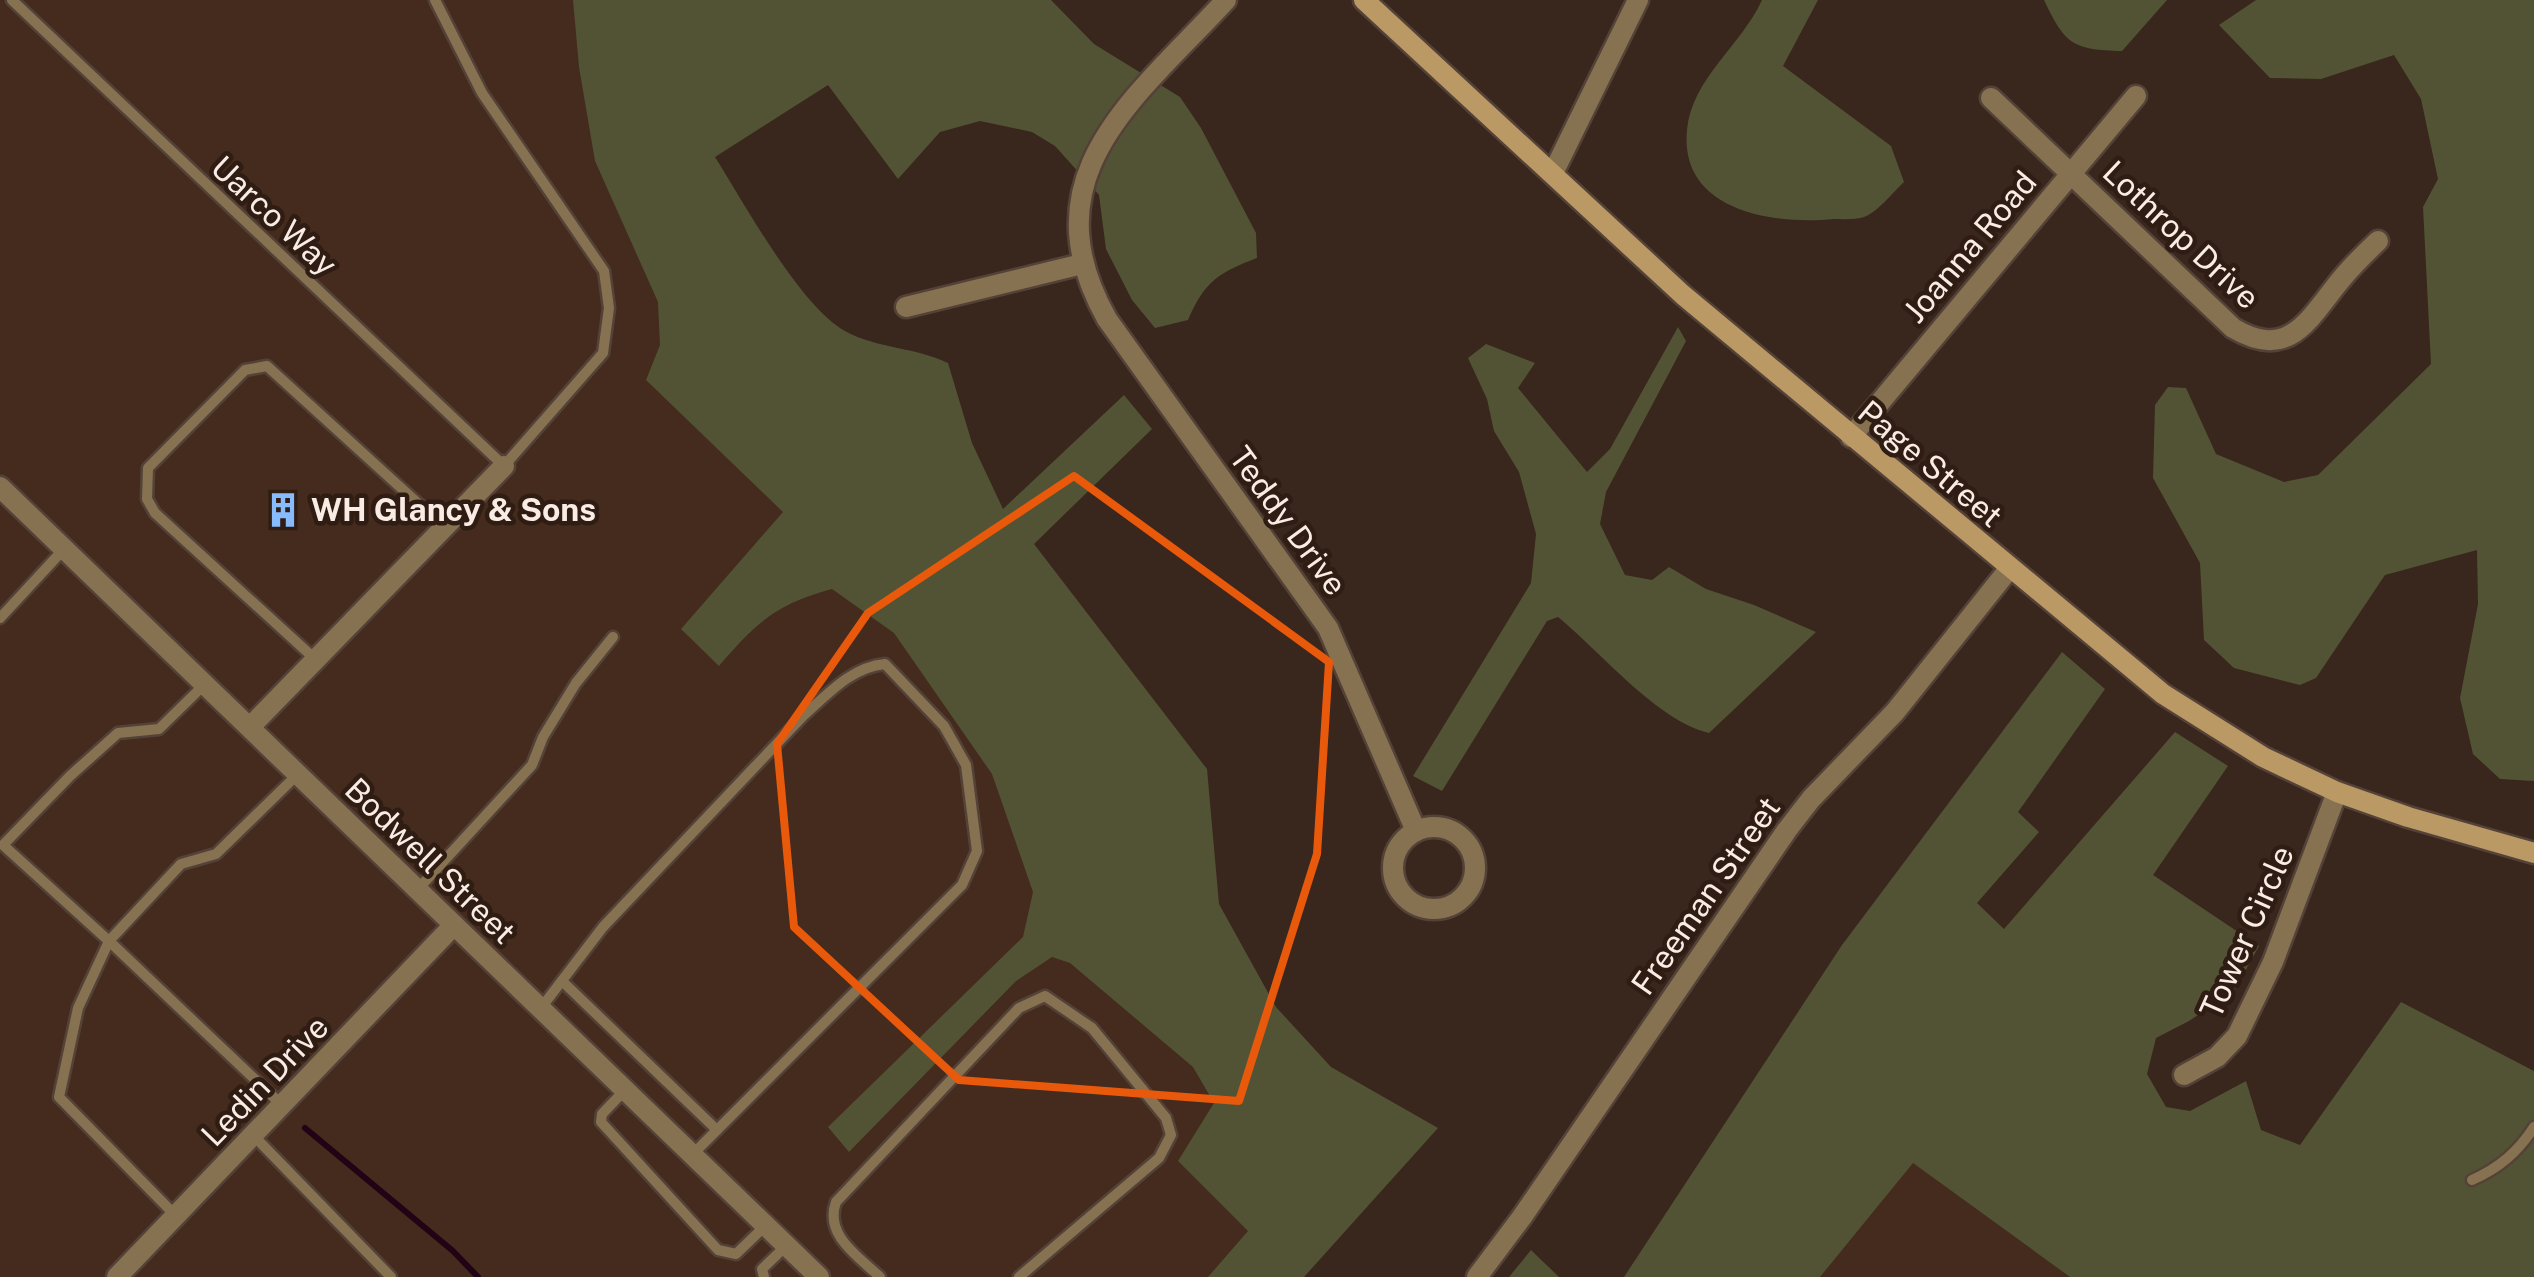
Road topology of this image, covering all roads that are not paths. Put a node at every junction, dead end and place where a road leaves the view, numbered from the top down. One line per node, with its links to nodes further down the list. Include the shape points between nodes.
1 (12, 0): 14 (lane, Uarco Way)
2 (435, 0): 14 (lane, via 482,93 604,270 609,308 603,353)
3 (1226, 0): 11 (street, Teddy Drive, via 1098,145 1078,206)
4 (1364, 0): 8 (main road, Page Street)
5 (1638, 0): 8 (street)
6 (2136, 96): 9 (street, Joanna Road)
7 (1991, 98): 9 (street, Lothrop Drive)
8 (1553, 173): 13 (main road, Page Street, via 1683,295)
9 (2071, 173): 10 (street, Lothrop Drive, via 2233,328 2258,340 2294,334); 13 (street, Joanna Road)
10 (2378, 241)
11 (1082, 264): 12 (street); 26 (street, Teddy Drive, via 1107,319 1328,628)
12 (906, 308)
13 (1851, 437): 18 (main road, Page Street)
14 (504, 466): 16 (street)
15 (0, 488): 17 (street, Bodwell Street)
16 (444, 527): 21 (street); 21 (lane, via 267,366 245,370 148,468 147,499 156,513)
17 (64, 549): 19 (lane); 22 (street, Bodwell Street)
18 (2010, 568): 25 (main road, Page Street, via 2192,714); 50 (street, Freeman Street, via 1896,712 1787,830)
19 (0, 618)
20 (614, 637): 28 (lane, via 576,683 532,764)
21 (316, 660): 23 (street)
22 (205, 684): 23 (street, Bodwell Street); 30 (lane, via 159,729 118,733 3,845)
23 (250, 728): 24 (street, Bodwell Street)
24 (298, 774): 28 (street, Bodwell Street); 30 (lane, via 216,854 180,864)
25 (2337, 792): 27 (main road, Page Street); 33 (street, Tower Circle, via 2273,962 2237,1036)
26 (1416, 830): 26 (street, via 1396,850 1393,878 1409,901 1447,907 1468,892 1473,855 1444,828)
27 (2534, 853)
28 (417, 890): 29 (street, Bodwell Street)
29 (454, 925): 32 (street, Bodwell Street); 35 (street, Ledin Drive)
30 (109, 941): 35 (lane); 41 (lane, via 78,1008 59,1097)
31 (562, 981): 32 (lane); 37 (lane); 37 (lane, via 603,927 803,716 866,666 884,664 944,726 966,765 977,851 962,885)
32 (540, 1008): 34 (street, Bodwell Street)
33 (2184, 1074)
34 (625, 1090): 39 (street, Bodwell Street); 42 (lane, via 601,1122 718,1250 736,1254)
35 (283, 1106): 38 (street, Ledin Drive)
36 (2534, 1127): 40 (lane, via 2509,1158)
37 (717, 1130): 39 (lane)
38 (254, 1136): 41 (street, Ledin Drive); 45 (lane)
39 (692, 1155): 42 (street, Bodwell Street)
40 (2472, 1180)
41 (176, 1216): 44 (street, Ledin Drive)
42 (766, 1225): 43 (street, Bodwell Street)
43 (786, 1246): 46 (lane, via 762,1268); 47 (street, Bodwell Street)
44 (117, 1277)
45 (391, 1277)
46 (764, 1277)
47 (819, 1277)
48 (880, 1277): 49 (lane, via 838,1237 836,1202 1018,1008 1044,996 1092,1028 1166,1118 1171,1135 1159,1158)
49 (1020, 1277)
50 (1477, 1277)

